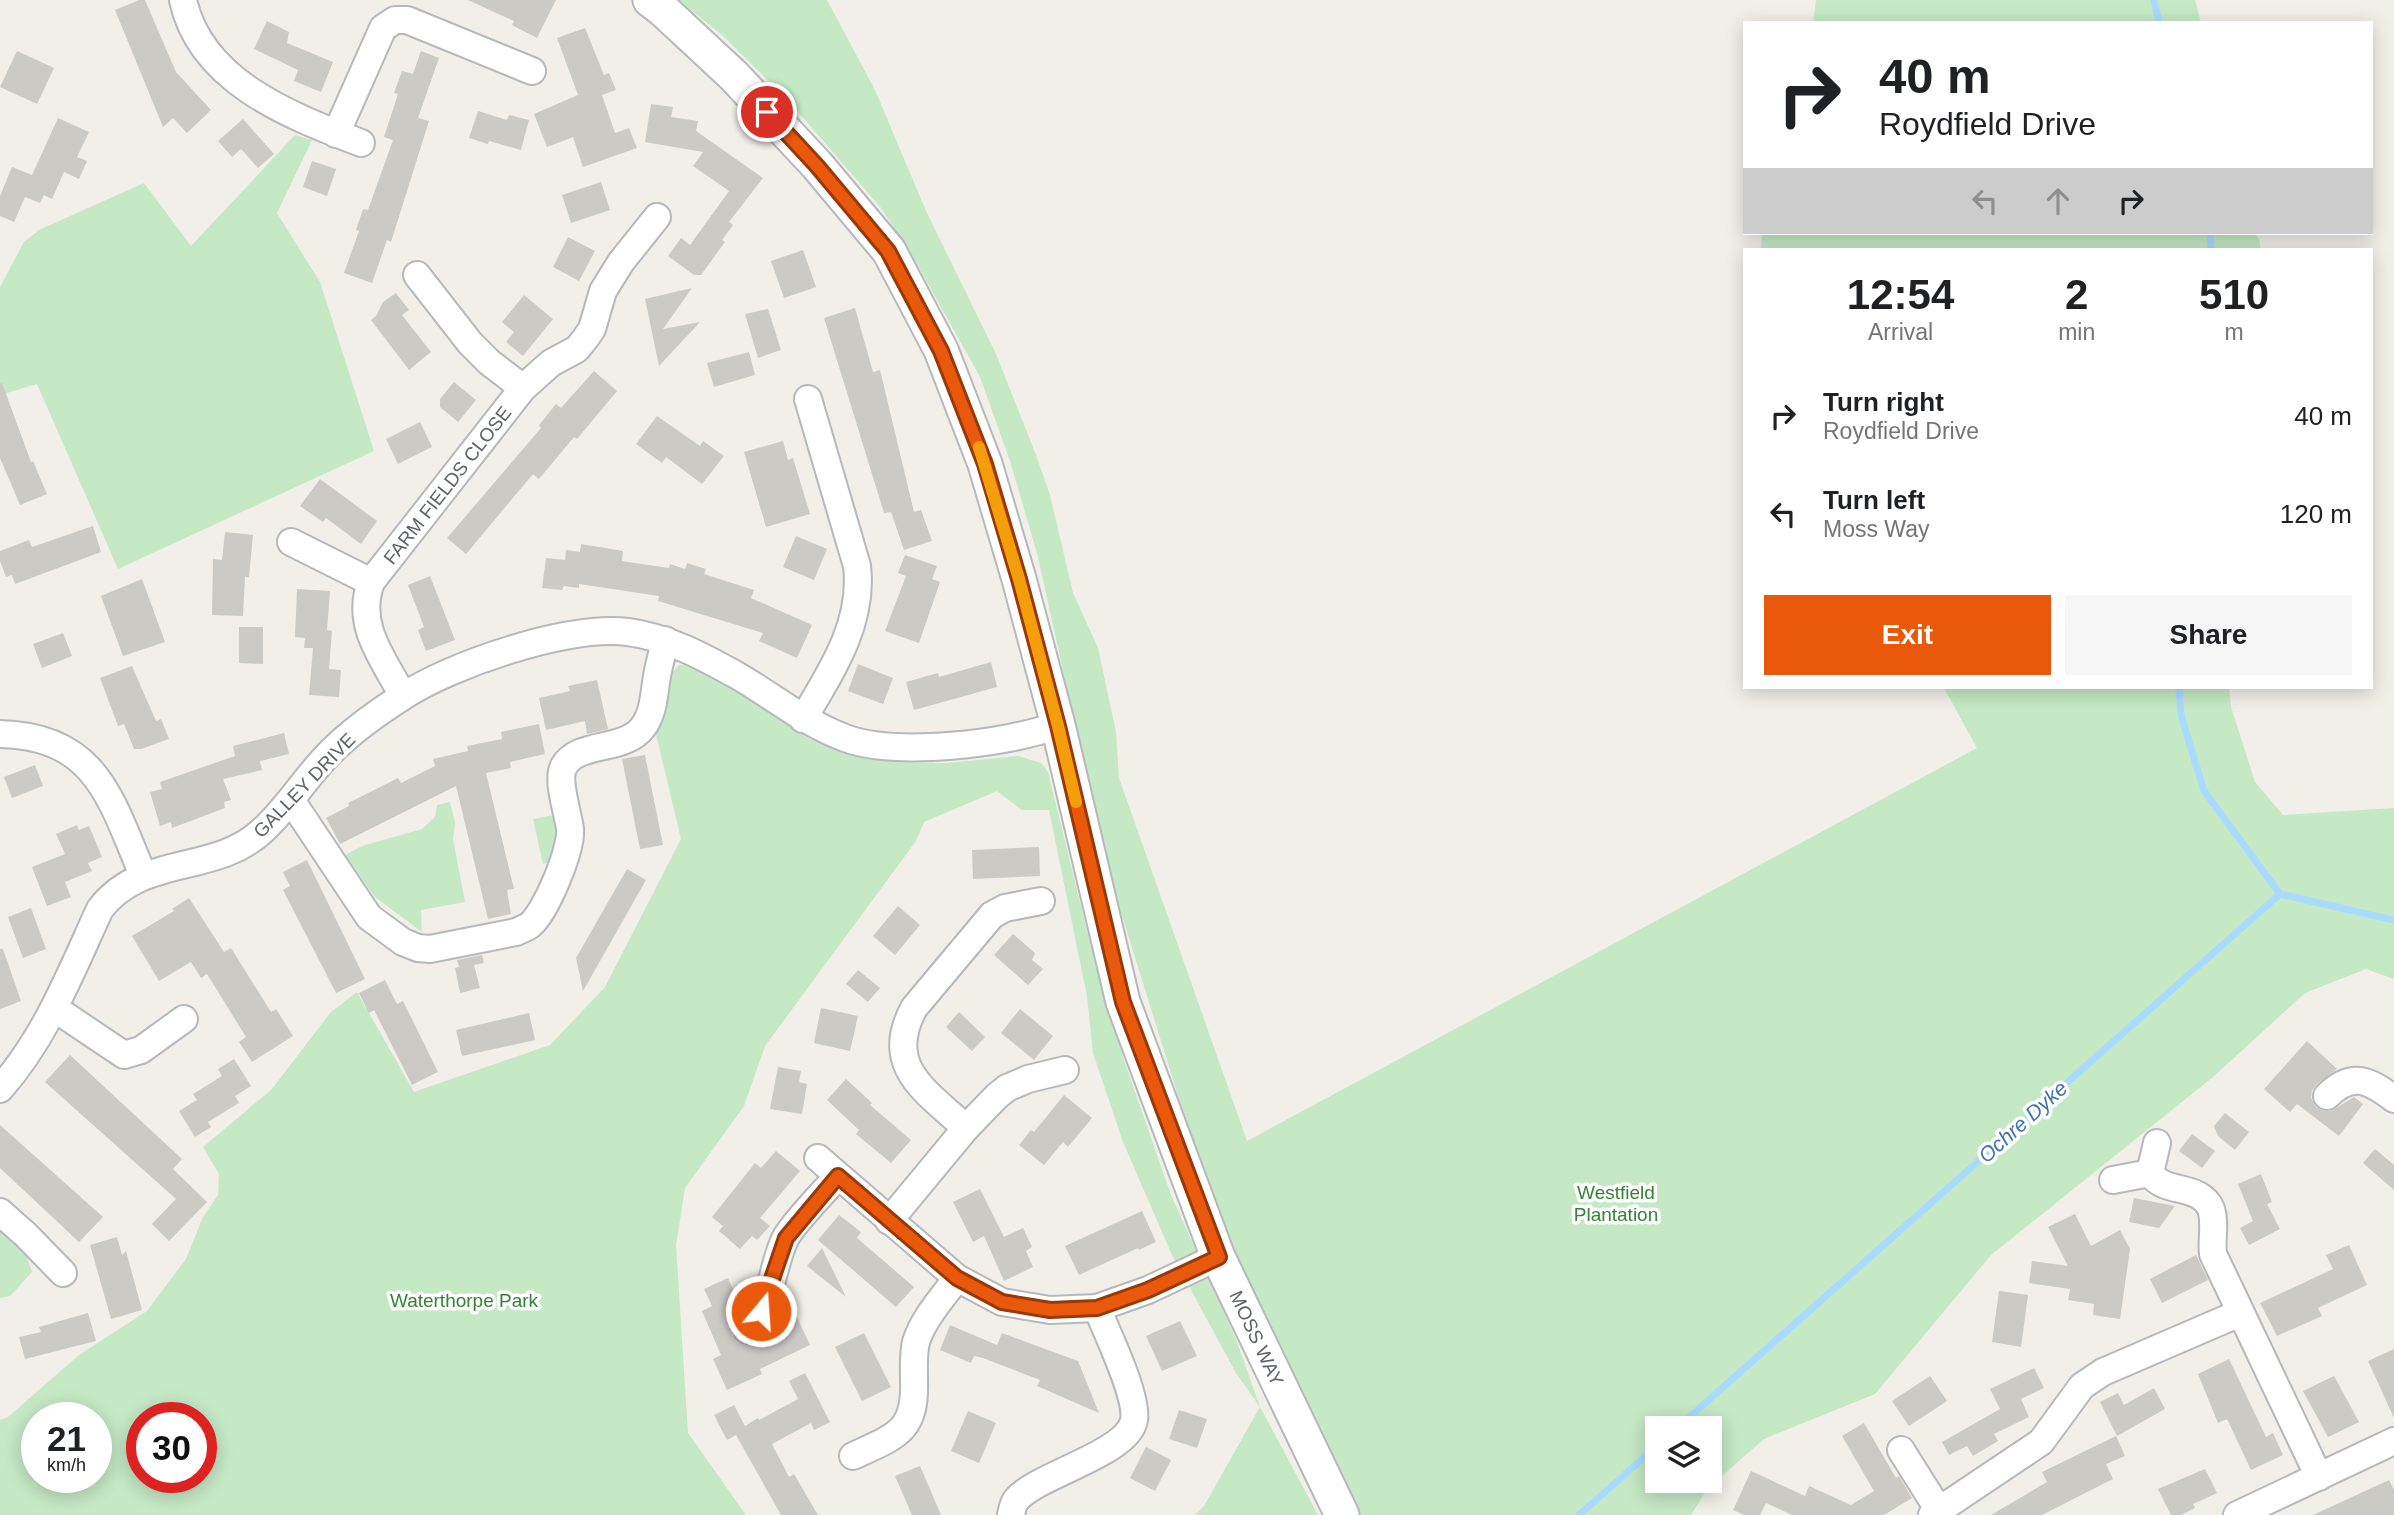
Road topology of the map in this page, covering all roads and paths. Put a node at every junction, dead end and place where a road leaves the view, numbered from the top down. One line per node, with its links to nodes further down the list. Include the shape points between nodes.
1 (183, 0): 4 (street, via 195,32 229,74 271,103)
2 (650, 0): 15 (street, MOSS WAY, via 734,76 888,251 941,351 985,464)
3 (532, 71): 4 (street, via 407,20 395,20 383,28)
4 (336, 134): 5 (street)
5 (361, 143)
6 (657, 217): 8 (street, FARM FIELDS CLOSE, via 603,291 585,339)
7 (417, 275): 8 (street, FARM FIELDS CLOSE, via 470,343)
8 (523, 388): 11 (street, FARM FIELDS CLOSE)
9 (808, 399): 14 (street, via 860,584 851,628)
10 (291, 542): 11 (street, FARM FIELDS CLOSE)
11 (370, 582): 13 (street, FARM FIELDS CLOSE, via 364,599 365,618)
12 (666, 640): 13 (street, GALLEY DRIVE, via 628,632 589,631 551,639 471,664); 14 (street, GALLEY DRIVE, via 738,676); 17 (street, via 653,707 643,727 629,739 576,754 564,765 561,777 570,843 564,863 528,927 430,948 403,942 369,917)
13 (403, 696): 17 (street, GALLEY DRIVE, via 337,746)
14 (803, 719): 15 (street, GALLEY DRIVE, via 848,739 892,748 948,746)
15 (1058, 726): 34 (street, MOSS WAY, via 1123,1002)
16 (0, 734): 18 (street, via 42,740 89,767 103,783)
17 (290, 800): 18 (street, GALLEY DRIVE, via 244,846)
18 (143, 875): 20 (street, GALLEY DRIVE, via 100,909)
19 (1041, 901): 26 (street, via 992,915 906,1023 903,1055 908,1070)
20 (54, 1008): 21 (street, via 124,1055 141,1050); 23 (street, GALLEY DRIVE, via 21,1065)
21 (184, 1019)
22 (1065, 1070): 26 (street, via 1007,1088)
23 (0, 1089)
24 (2327, 1096): 25 (street, via 2347,1081 2359,1079)
25 (2394, 1099)
26 (966, 1128): 33 (street)
27 (2157, 1143): 29 (street)
28 (818, 1158): 30 (street)
29 (2150, 1173): 31 (street); 38 (street, via 2164,1185 2194,1192 2210,1207 2213,1254)
30 (838, 1176): 33 (street); 39 (street, via 786,1238 761,1311)
31 (2113, 1180)
32 (0, 1212): 35 (street)
33 (889, 1220): 36 (street)
34 (1219, 1257): 37 (street); 46 (street, MOSS WAY)
35 (63, 1273)
36 (957, 1278): 37 (street, via 1002,1302 1050,1310); 42 (street, via 916,1342 914,1410 906,1425 892,1438)
37 (1097, 1308): 45 (street, via 1129,1391 1135,1418 1131,1430 1030,1489 1014,1501)
38 (2241, 1313): 43 (street); 44 (street, via 2103,1372 2082,1387 2041,1442)
39 (747, 1330)
40 (2394, 1440): 43 (street)
41 (1900, 1450): 44 (street)
42 (853, 1456)
43 (2319, 1477): 47 (street)
44 (1935, 1512)
45 (1011, 1515)
46 (1342, 1515)
47 (2237, 1515)

